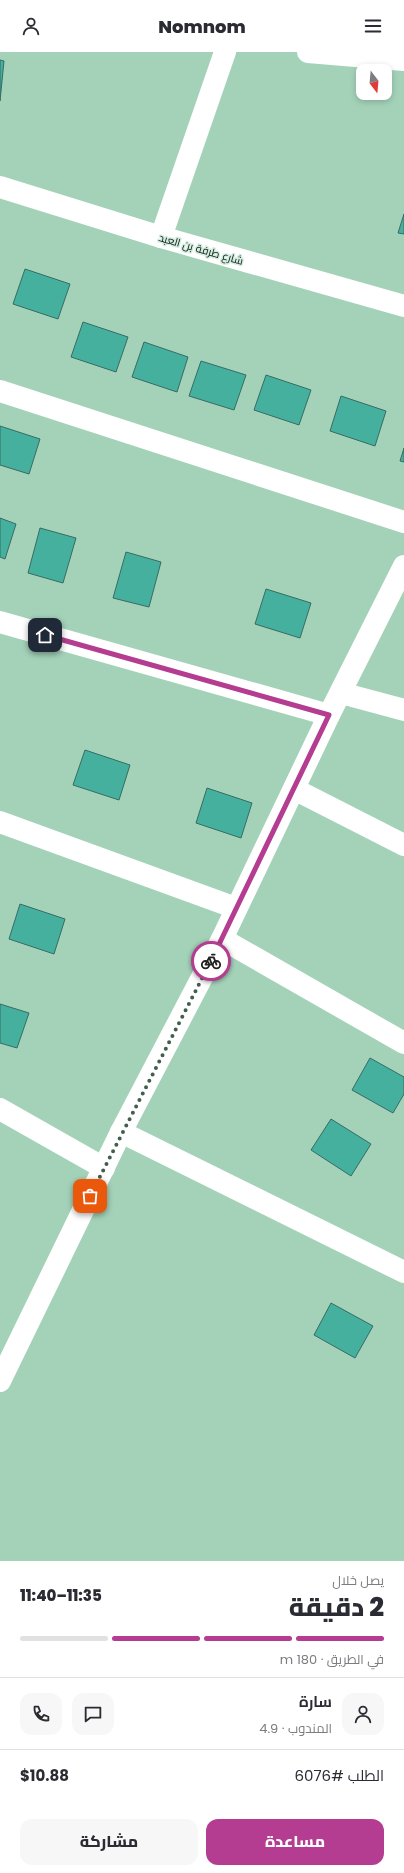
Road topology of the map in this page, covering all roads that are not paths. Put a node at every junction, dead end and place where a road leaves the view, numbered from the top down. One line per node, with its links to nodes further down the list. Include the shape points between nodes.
1 (225, 52): 5 (street)
2 (308, 52): 3 (street)
3 (404, 60)
4 (0, 187): 5 (street, شارع طرفة بن العبد)
5 (161, 237): 6 (street, شارع طرفة بن العبد)
6 (404, 306)
7 (0, 392): 8 (street)
8 (404, 522)
9 (404, 566): 11 (street)
10 (0, 622): 13 (street)
11 (341, 693): 12 (street); 13 (street)
12 (404, 710)
13 (329, 715): 14 (street)
14 (294, 789): 16 (street); 17 (street)
15 (0, 822): 17 (street)
16 (404, 845)
17 (236, 908): 18 (street)
18 (222, 939): 19 (street); 21 (street)
19 (404, 1043)
20 (0, 1109): 22 (street)
21 (121, 1132): 22 (street); 23 (street)
22 (104, 1168): 24 (street)
23 (404, 1272)
24 (0, 1381)

